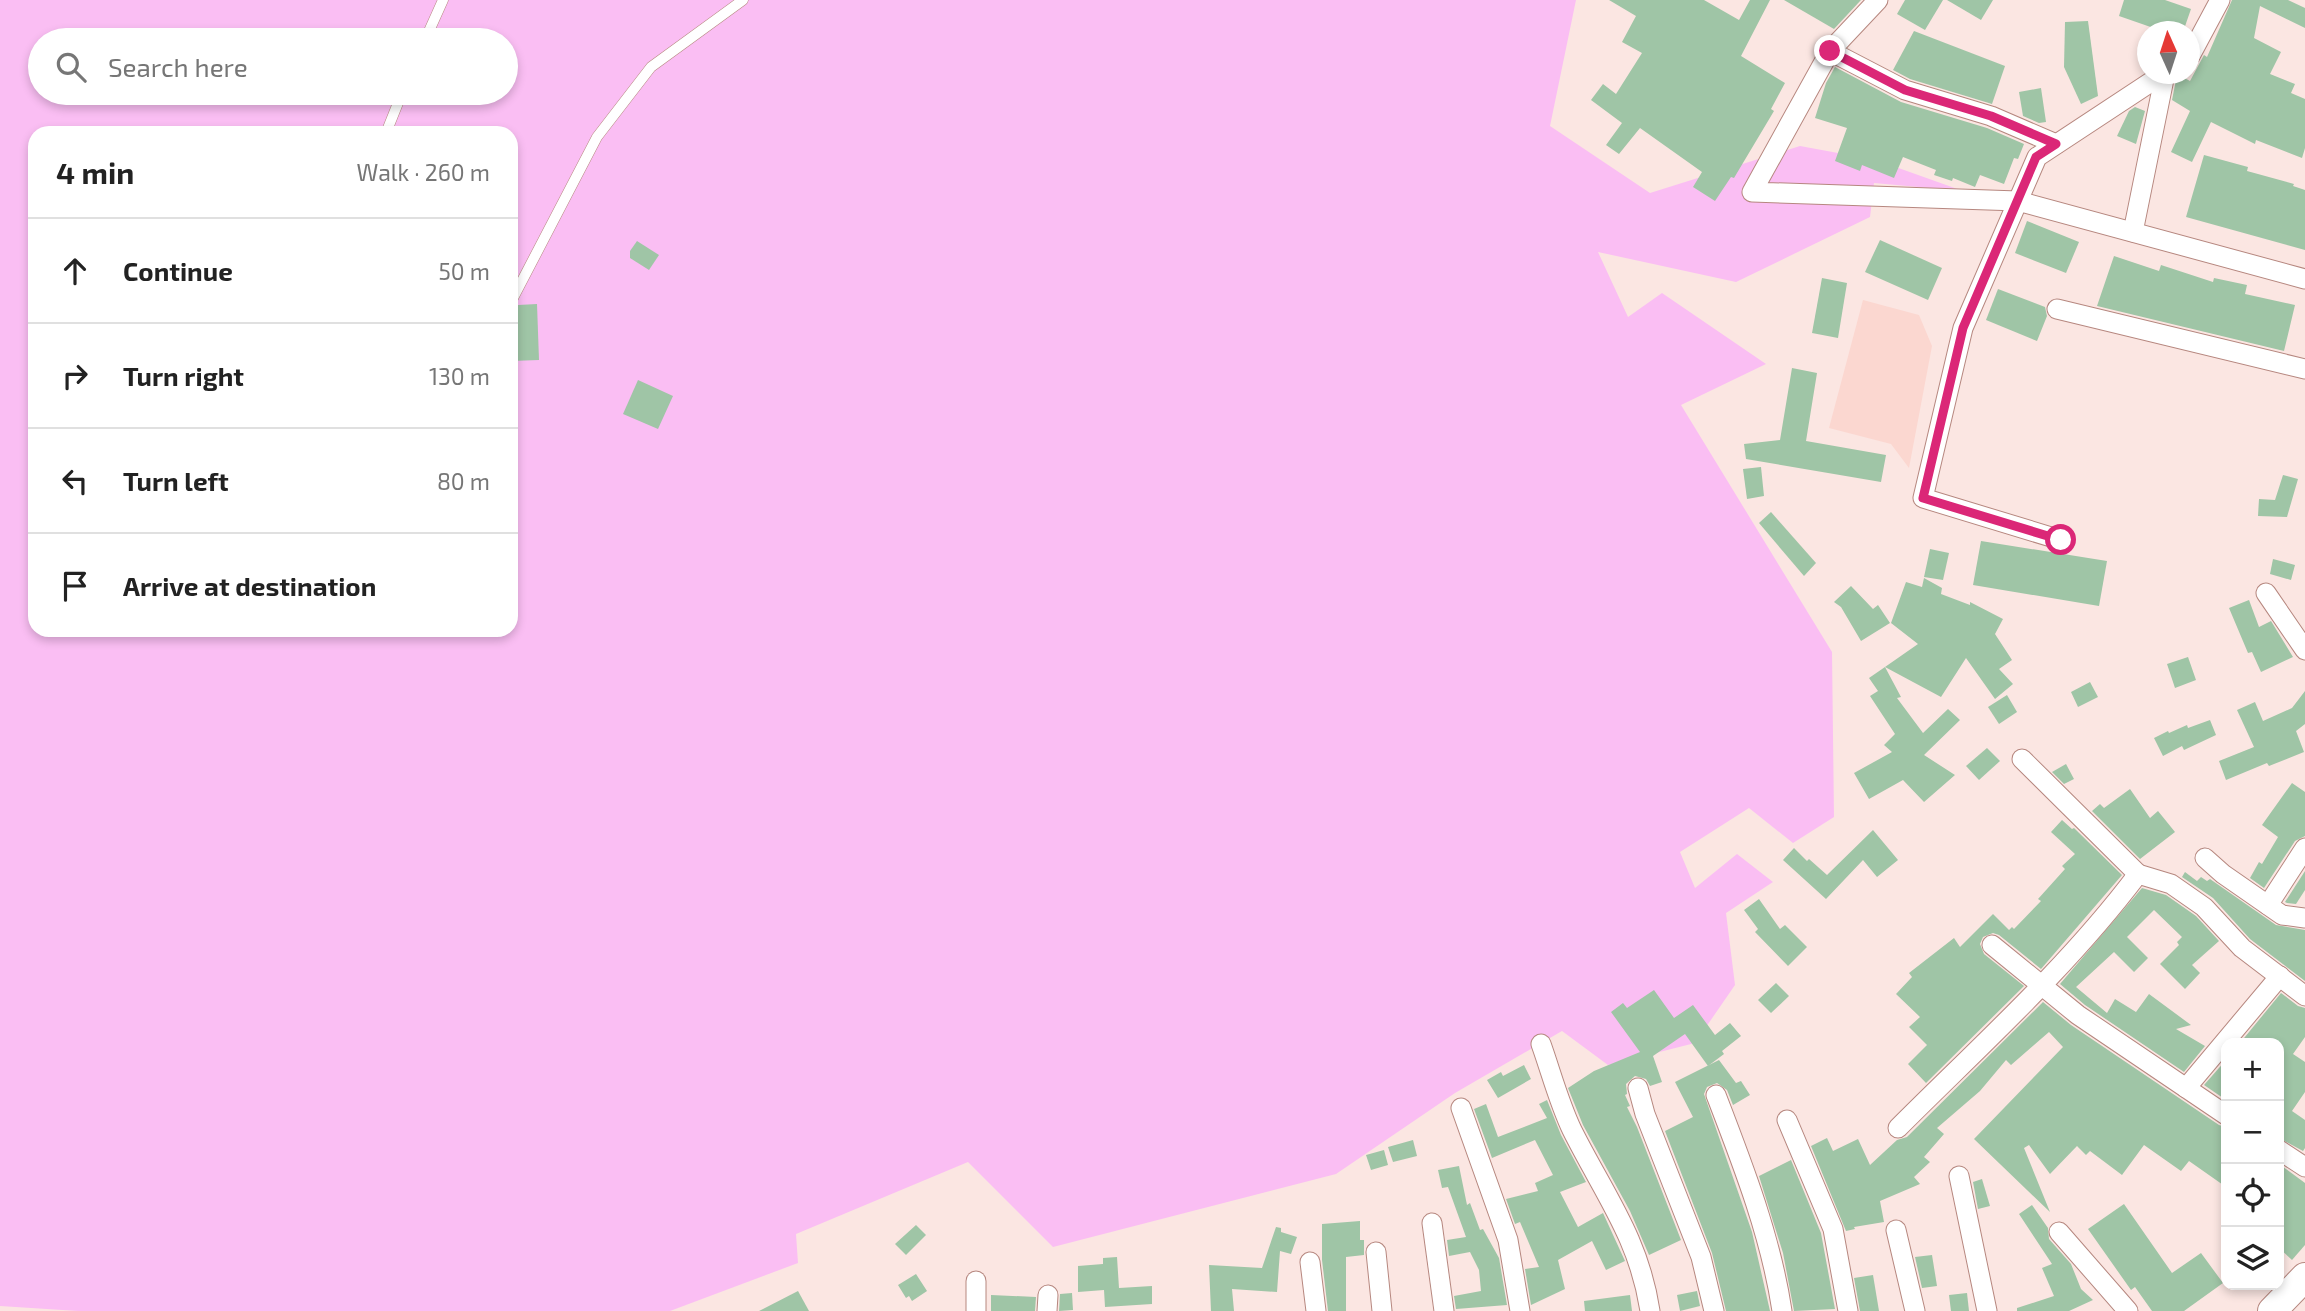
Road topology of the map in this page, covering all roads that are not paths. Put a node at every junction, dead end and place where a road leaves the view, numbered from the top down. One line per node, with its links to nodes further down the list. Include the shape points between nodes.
1 (443, 0): 5 (lane)
2 (743, 0): 16 (lane, via 652,66 604,127)
3 (1878, 0): 7 (street)
4 (2220, 0): 6 (street)
5 (430, 28)
6 (2200, 36)
7 (1830, 51): 12 (street, via 1905,90 1991,116); 13 (street, via 1752,192)
8 (2149, 84): 12 (street)
9 (2162, 84): 14 (street)
10 (397, 105): 11 (lane)
11 (389, 126)
12 (2056, 144): 13 (street, via 2036,157)
13 (2018, 201): 14 (street); 19 (street, via 1963,328 1923,498)
14 (2133, 232): 15 (street)
15 (2305, 279)
16 (518, 289)
17 (2057, 309): 18 (street)
18 (2305, 369)
19 (2061, 540)
20 (2266, 593): 21 (street)
21 (2305, 650)
22 (2022, 759): 25 (street)
23 (2305, 848): 26 (street)
24 (2205, 858): 26 (street)
25 (2138, 874): 29 (street, via 2171,884 2204,907 2242,948); 30 (street)
26 (2268, 905): 27 (street, via 2282,915)
27 (2305, 918)
28 (1992, 945): 30 (street)
29 (2280, 976): 31 (street); 33 (street)
30 (2041, 985): 33 (street); 39 (street)
31 (2305, 996)
32 (1541, 1044): 55 (street, via 1571,1127 1629,1235)
33 (2186, 1087): 37 (street)
34 (1638, 1088): 56 (street, via 1701,1257)
35 (1716, 1095): 57 (street, via 1776,1270)
36 (1461, 1108): 54 (street, via 1508,1240)
37 (2221, 1112)
38 (1787, 1120): 58 (street, via 1833,1229)
39 (1898, 1128)
40 (2284, 1153): 41 (street)
41 (2305, 1167)
42 (1959, 1176): 60 (street)
43 (1432, 1223): 53 (street)
44 (1896, 1230): 59 (street)
45 (2059, 1232): 61 (street)
46 (1376, 1252): 52 (street)
47 (1310, 1262): 51 (street)
48 (2305, 1276): 62 (street)
49 (976, 1281): 50 (street)
50 (976, 1311)
51 (1316, 1311)
52 (1382, 1311)
53 (1444, 1311)
54 (1520, 1311)
55 (1650, 1311)
56 (1714, 1311)
57 (1782, 1311)
58 (1848, 1311)
59 (1915, 1311)
60 (1987, 1311)
61 (2128, 1311)
62 (2272, 1311)

